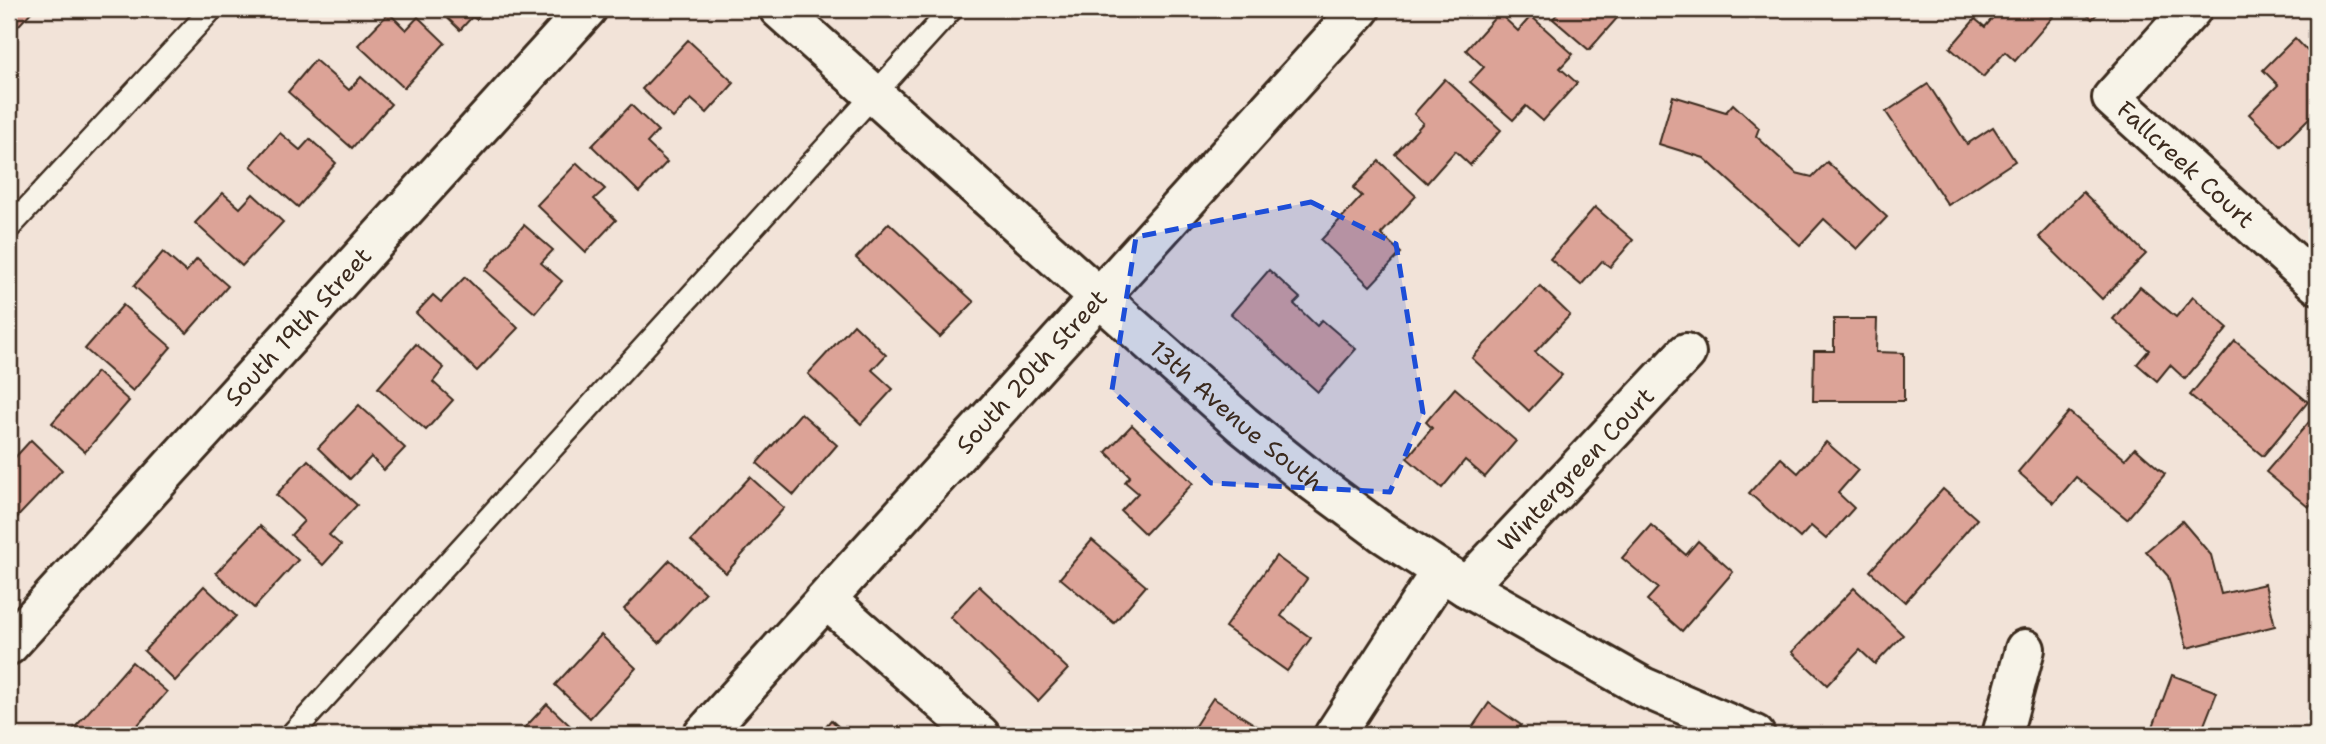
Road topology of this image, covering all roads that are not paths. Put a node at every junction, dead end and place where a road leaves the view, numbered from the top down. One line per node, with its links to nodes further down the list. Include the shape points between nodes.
1 (212, 9): 8 (lane)
2 (587, 9): 14 (street, South 19th Street)
3 (779, 9): 7 (street, 13th Avenue South)
4 (952, 9): 7 (lane)
5 (1360, 9): 10 (street, South 20th Street)
6 (2192, 9): 9 (street, Fallcreek Court, via 2112,98)
7 (874, 95): 10 (street, 13th Avenue South); 16 (lane)
8 (9, 228)
9 (2317, 284)
10 (1099, 297): 12 (street, 13th Avenue South, via 1310,480); 13 (street, South 20th Street)
11 (1686, 353): 12 (street, Wintergreen Court)
12 (1453, 579): 19 (street, Wintergreen Court); 20 (street, 13th Avenue South, via 1643,687)
13 (827, 600): 17 (street, South 20th Street); 18 (street)
14 (9, 645)
15 (2025, 649): 21 (street)
16 (291, 735)
17 (703, 735)
18 (980, 735)
19 (1334, 735)
20 (1755, 735)
21 (2002, 735)

